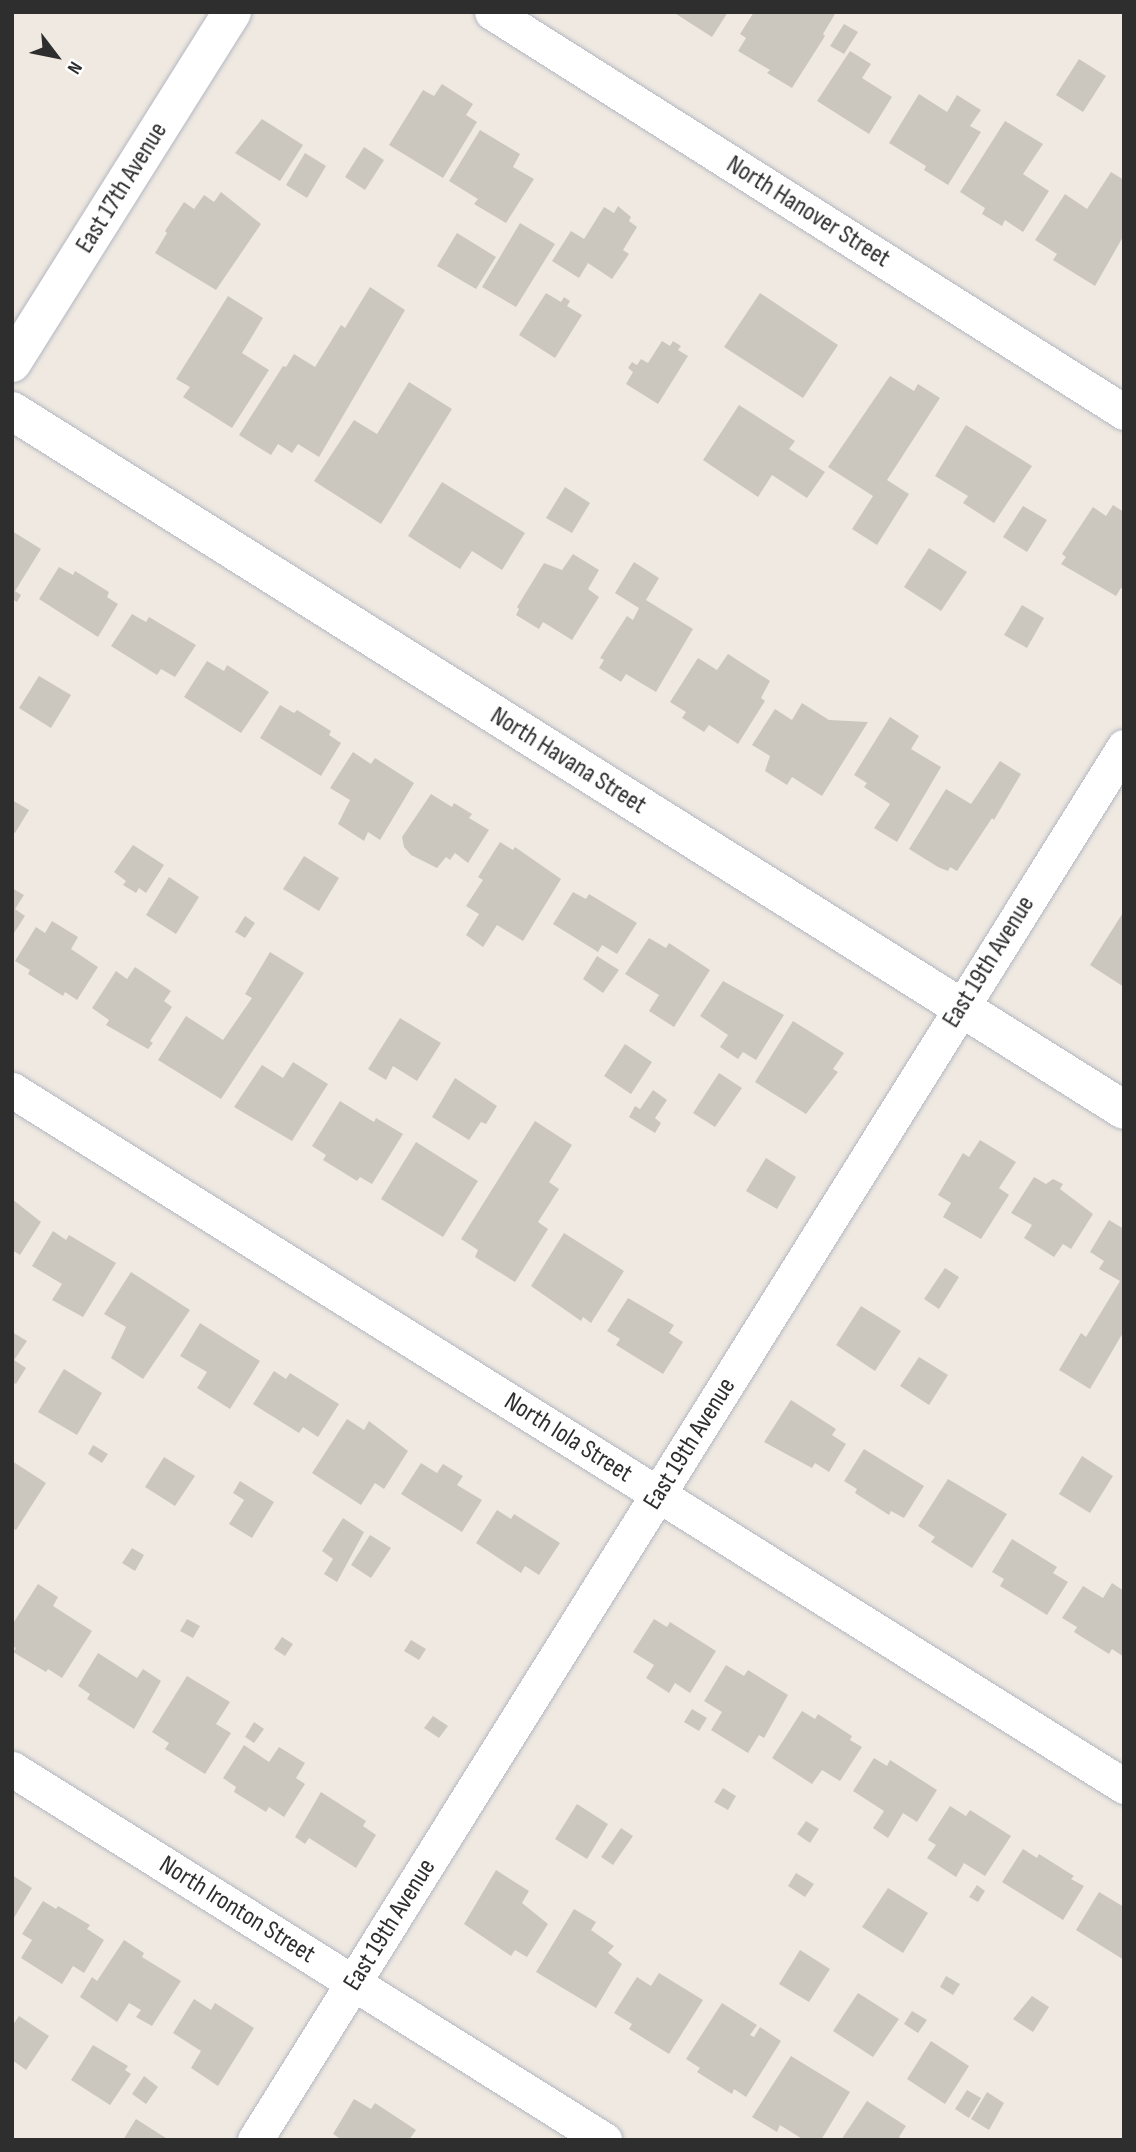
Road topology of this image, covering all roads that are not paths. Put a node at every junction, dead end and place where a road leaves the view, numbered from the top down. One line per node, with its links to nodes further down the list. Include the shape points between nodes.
1 (232, 12): 3 (street, East 17th Avenue)
2 (492, 12): 5 (street, North Hanover Street)
3 (12, 363)
4 (12, 411): 7 (street, North Havana Street)
5 (1124, 412)
6 (1124, 747): 7 (street, East 19th Avenue)
7 (960, 1007): 9 (street, North Havana Street); 10 (street, East 19th Avenue)
8 (12, 1090): 10 (street, North Iola Street)
9 (1124, 1110)
10 (659, 1494): 12 (street, North Iola Street); 13 (street, East 19th Avenue)
11 (12, 1769): 13 (street, North Ironton Street)
12 (1124, 1786)
13 (354, 1983): 14 (street, East 19th Avenue); 15 (street, North Ironton Street)
14 (255, 2140)
15 (604, 2140)

